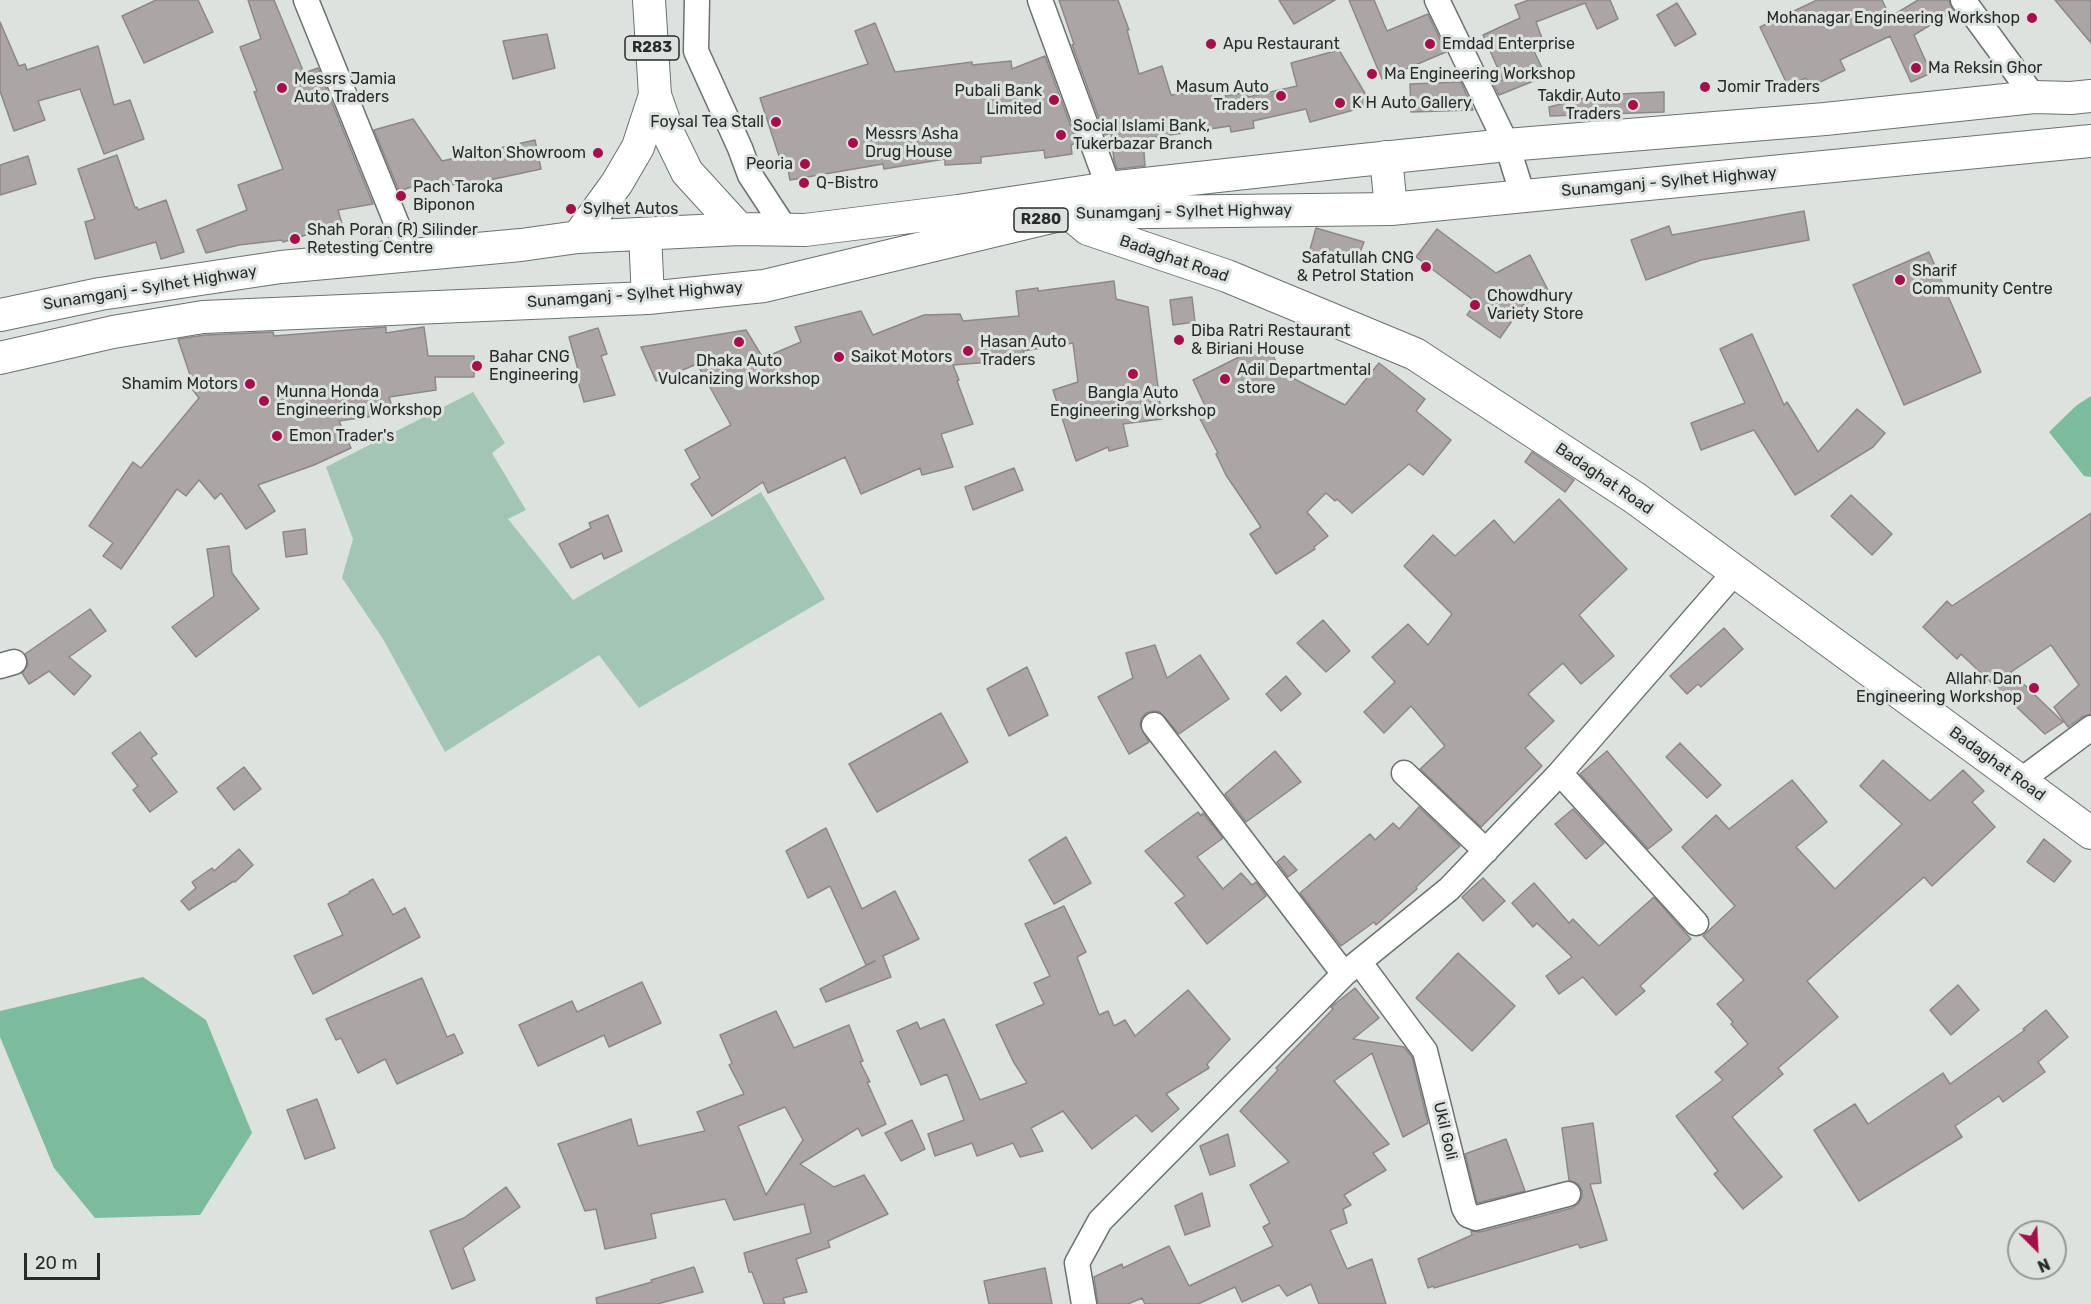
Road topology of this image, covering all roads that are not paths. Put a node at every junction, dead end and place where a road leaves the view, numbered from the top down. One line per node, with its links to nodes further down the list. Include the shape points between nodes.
1 (306, 0): 23 (street)
2 (649, 0): 7 (main road, R283)
3 (697, 0): 20 (street, via 696,51 750,175)
4 (1040, 0): 15 (street)
5 (1437, 0): 12 (street)
6 (1963, 0): 9 (street)
7 (654, 95): 19 (main road, via 687,172); 22 (main road, via 638,147)
8 (2091, 96): 9 (main road, Sunamganj - Sylhet Highway / R280)
9 (2034, 97): 10 (main road, Sunamganj - Sylhet Highway / R280)
10 (1825, 119): 12 (main road, Sunamganj - Sylhet Highway / R280); 14 (main road)
11 (2091, 141): 14 (main road, Sunamganj - Sylhet Highway / R280)
12 (1507, 145): 13 (main road, Sunamganj - Sylhet Highway / R280); 16 (street)
13 (1386, 157): 15 (main road, Sunamganj - Sylhet Highway / R280); 18 (main road)
14 (1830, 167): 16 (main road, Sunamganj - Sylhet Highway / R280)
15 (1109, 188): 17 (main road, Sunamganj - Sylhet Highway / R280)
16 (1523, 196): 18 (main road, Sunamganj - Sylhet Highway / R280)
17 (1063, 204): 18 (main road, Sunamganj - Sylhet Highway / R280); 20 (main road, Sunamganj - Sylhet Highway / R280); 24 (main road, Sunamganj - Sylhet Highway / R280, via 764,286); 27 (main road, Badaghat Road, via 1088,229 1227,276 1415,354 1635,498)
18 (1391, 209)
19 (739, 229): 20 (main road, Sunamganj - Sylhet Highway / R280); 21 (main road, Sunamganj - Sylhet Highway / R280)
20 (786, 230)
21 (645, 234): 22 (main road, Sunamganj - Sylhet Highway / R280); 24 (main road)
22 (579, 237): 23 (main road, Sunamganj - Sylhet Highway / R280)
23 (409, 255): 25 (main road, Sunamganj - Sylhet Highway / R280, via 281,267 157,285)
24 (648, 298): 26 (main road, Sunamganj - Sylhet Highway / R280, via 203,317 113,332)
25 (0, 315)
26 (0, 358)
27 (1735, 572): 31 (street); 32 (main road, Badaghat Road)
28 (1154, 725): 36 (street)
29 (2091, 728): 32 (street)
30 (1404, 773): 34 (street)
31 (1560, 773): 34 (street); 35 (street)
32 (2020, 781): 33 (main road, Badaghat Road)
33 (2091, 833)
34 (1486, 851): 36 (street, via 1449,889)
35 (1696, 923)
36 (1352, 968): 37 (street, Ukil Goli, via 1425,1051 1468,1215 1476,1218); 38 (street, via 1101,1221 1077,1263)
37 (1568, 1194)
38 (1084, 1304)

